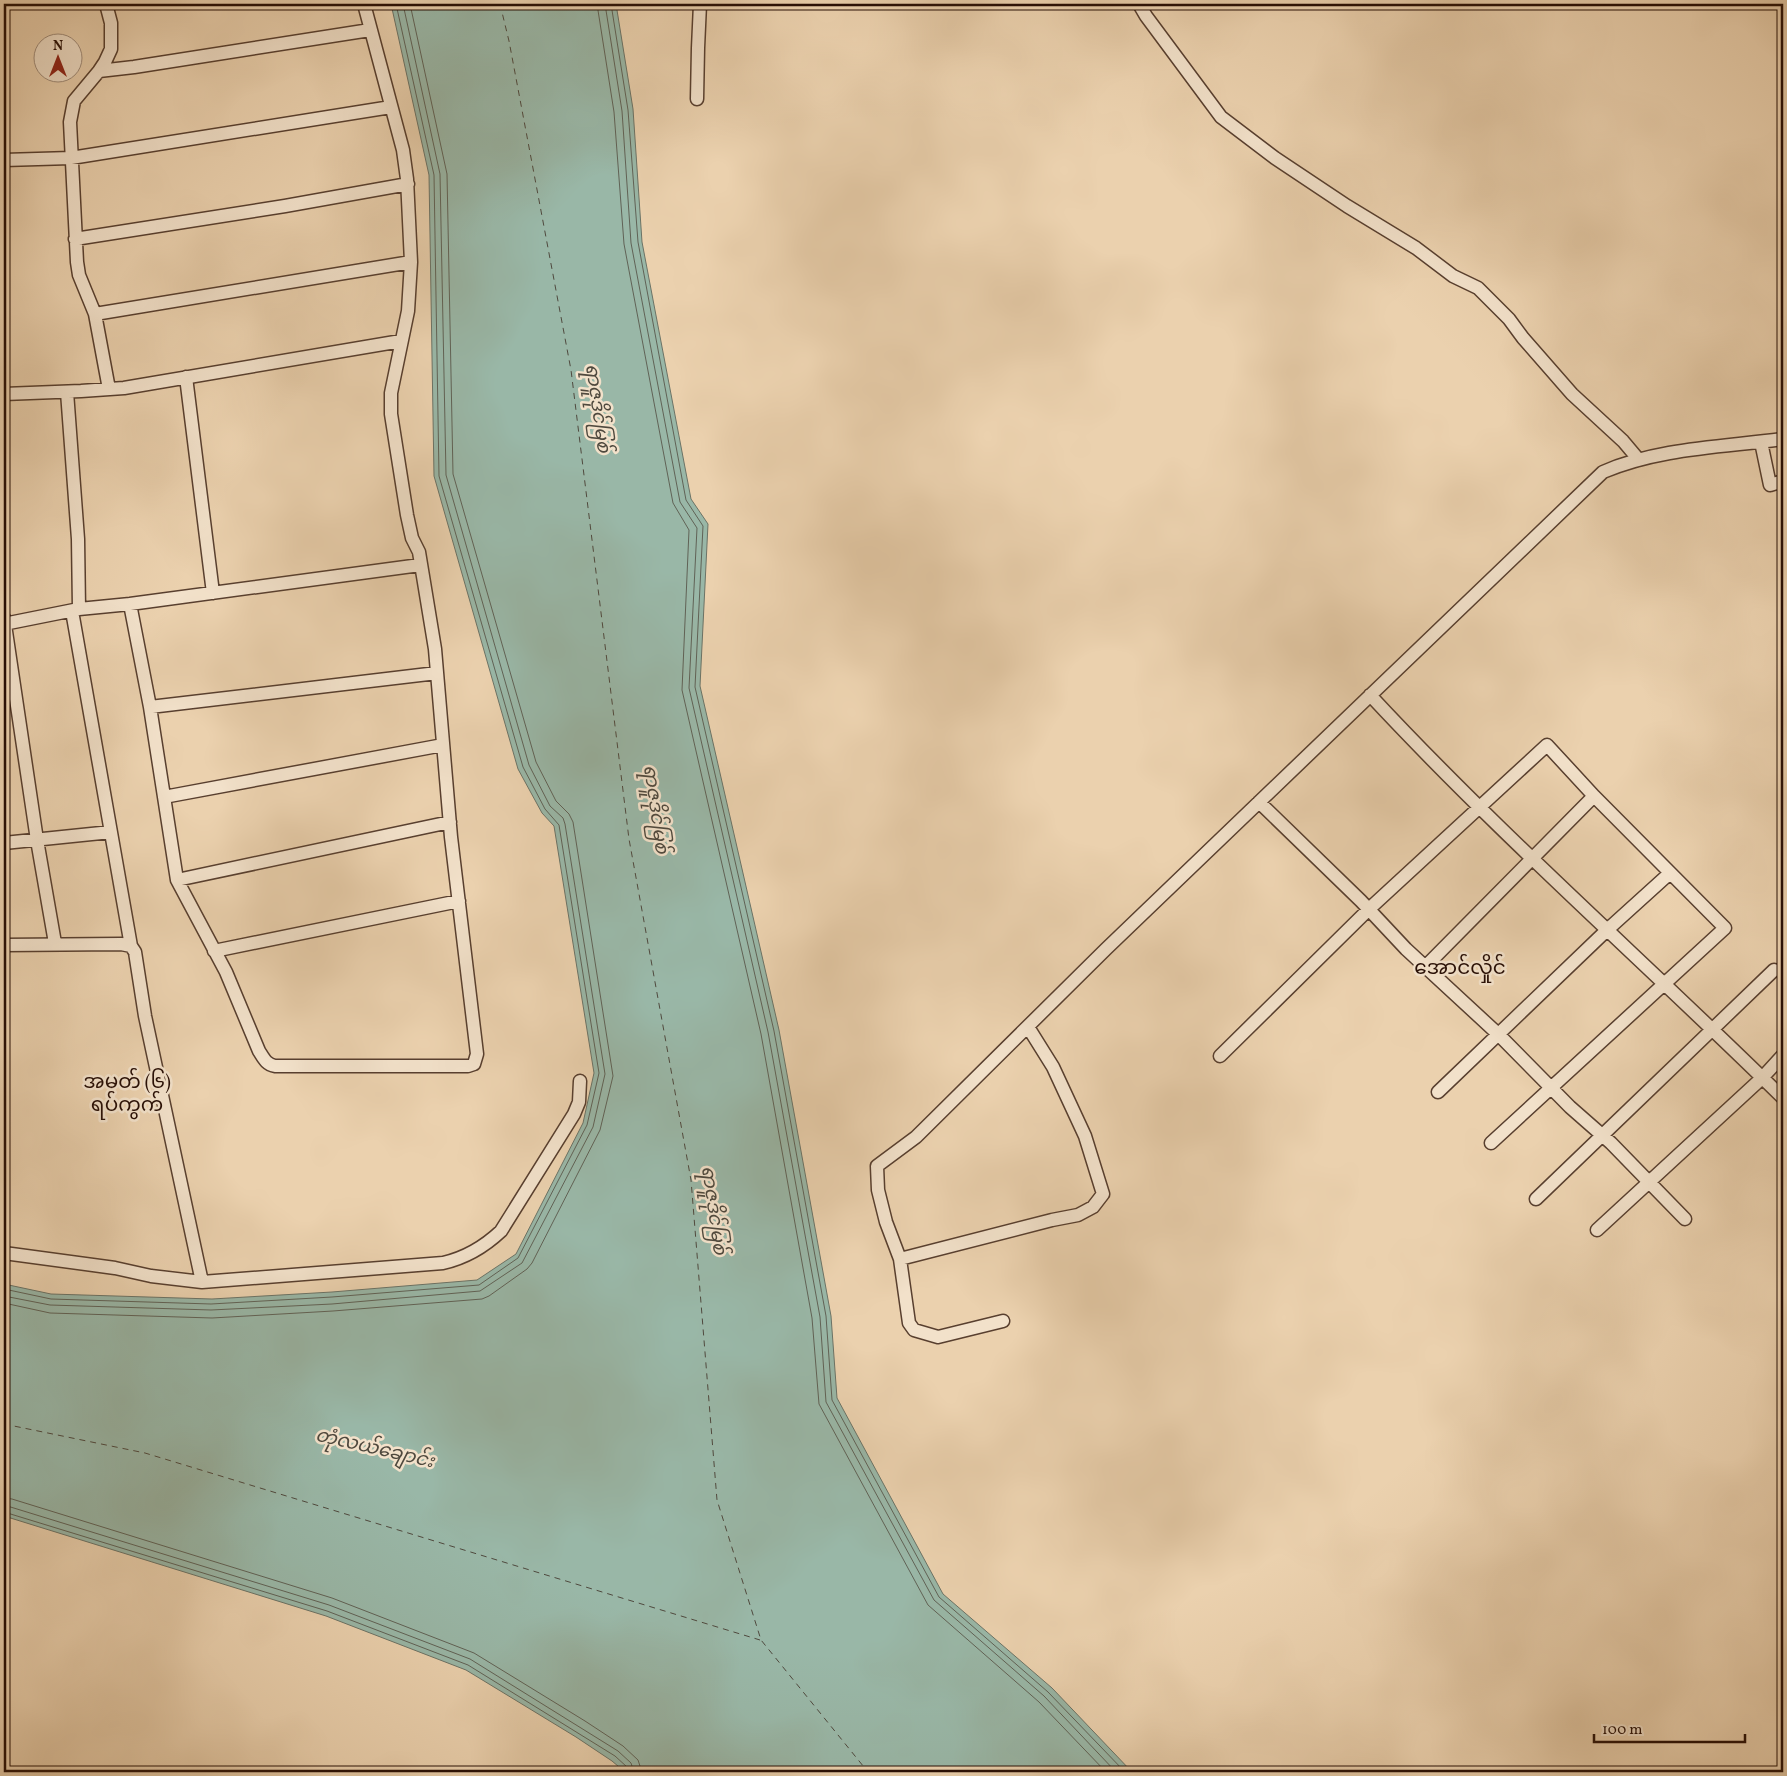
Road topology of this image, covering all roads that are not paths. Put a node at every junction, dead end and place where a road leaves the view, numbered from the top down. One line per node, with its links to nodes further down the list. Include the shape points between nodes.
1 (106, 4): 6 (street, via 111,23 111,49)
2 (364, 4): 5 (street)
3 (700, 4): 7 (street)
4 (1139, 4): 22 (street, via 1221,117 1274,158 1416,248 1454,276 1478,288 1509,319 1572,394)
5 (370, 30): 6 (street); 8 (street)
6 (99, 70): 9 (street, via 74,101 70,122)
7 (697, 99)
8 (391, 107): 9 (street); 11 (street)
9 (71, 158): 10 (street); 12 (street)
10 (4, 160)
11 (408, 184): 12 (street); 13 (street)
12 (75, 239): 14 (street, via 79,275)
13 (411, 262): 14 (street); 15 (street, via 408,311)
14 (95, 314): 17 (street)
15 (401, 342): 16 (street); 24 (street, via 391,393 391,414 412,538 419,552)
16 (186, 377): 17 (street); 25 (street)
17 (109, 389): 18 (street)
18 (67, 392): 19 (street); 27 (street, via 78,539)
19 (4, 394)
20 (1783, 439): 21 (street)
21 (1761, 442): 22 (street); 23 (street, via 1770,485)
22 (1639, 460): 30 (street, via 1603,472)
23 (1783, 481)
24 (420, 565): 25 (street); 29 (street)
25 (213, 593): 26 (street)
26 (130, 604): 27 (street); 31 (street)
27 (76, 610): 28 (street); 38 (street)
28 (4, 622): 39 (street)
29 (437, 672): 31 (street); 32 (street)
30 (1370, 695): 35 (street); 36 (street)
31 (150, 707): 34 (street)
32 (443, 745): 34 (street); 37 (street)
33 (1594, 796): 36 (street, via 1546,745); 41 (street); 42 (street)
34 (164, 797): 43 (street)
35 (1259, 802): 45 (street); 54 (street)
36 (1479, 808): 41 (street); 45 (street)
37 (450, 822): 43 (street); 44 (street)
38 (111, 832): 39 (street); 49 (street)
39 (37, 840): 40 (street); 47 (street)
40 (4, 843)
41 (1531, 858): 46 (street); 51 (street)
42 (1670, 873): 46 (street); 53 (street, via 1725,928)
43 (177, 880): 50 (street)
44 (460, 901): 50 (street); 50 (street, via 477,1054 474,1064 468,1066 268,1064 259,1051)
45 (1369, 909): 51 (street); 58 (street)
46 (1607, 930): 53 (street); 56 (street)
47 (54, 944): 48 (street); 49 (street)
48 (4, 945)
49 (131, 946): 72 (street, via 135,952)
50 (214, 951)
51 (1425, 967): 56 (street)
52 (1774, 970): 55 (street)
53 (1663, 984): 55 (street); 61 (street)
54 (1028, 1027): 71 (street, via 916,1137 877,1166 878,1190); 71 (street, via 1053,1066 1081,1127 1103,1194 1093,1207 1078,1214)
55 (1711, 1029): 59 (street); 64 (street)
56 (1498, 1034): 61 (street); 62 (street)
57 (1783, 1055): 59 (street)
58 (1220, 1056)
59 (1762, 1078): 63 (street); 66 (street)
60 (580, 1081): 72 (street, via 579,1102 574,1114 504,1226 487,1244 443,1263)
61 (1552, 1088): 64 (street); 65 (street)
62 (1438, 1092)
63 (1783, 1098)
64 (1602, 1134): 66 (street); 67 (street)
65 (1491, 1143)
66 (1650, 1182): 68 (street); 69 (street)
67 (1536, 1198)
68 (1685, 1219)
69 (1597, 1230)
70 (4, 1253): 72 (street)
71 (900, 1259): 73 (street, via 909,1323 914,1330 938,1337)
72 (202, 1282)
73 (1002, 1321)

